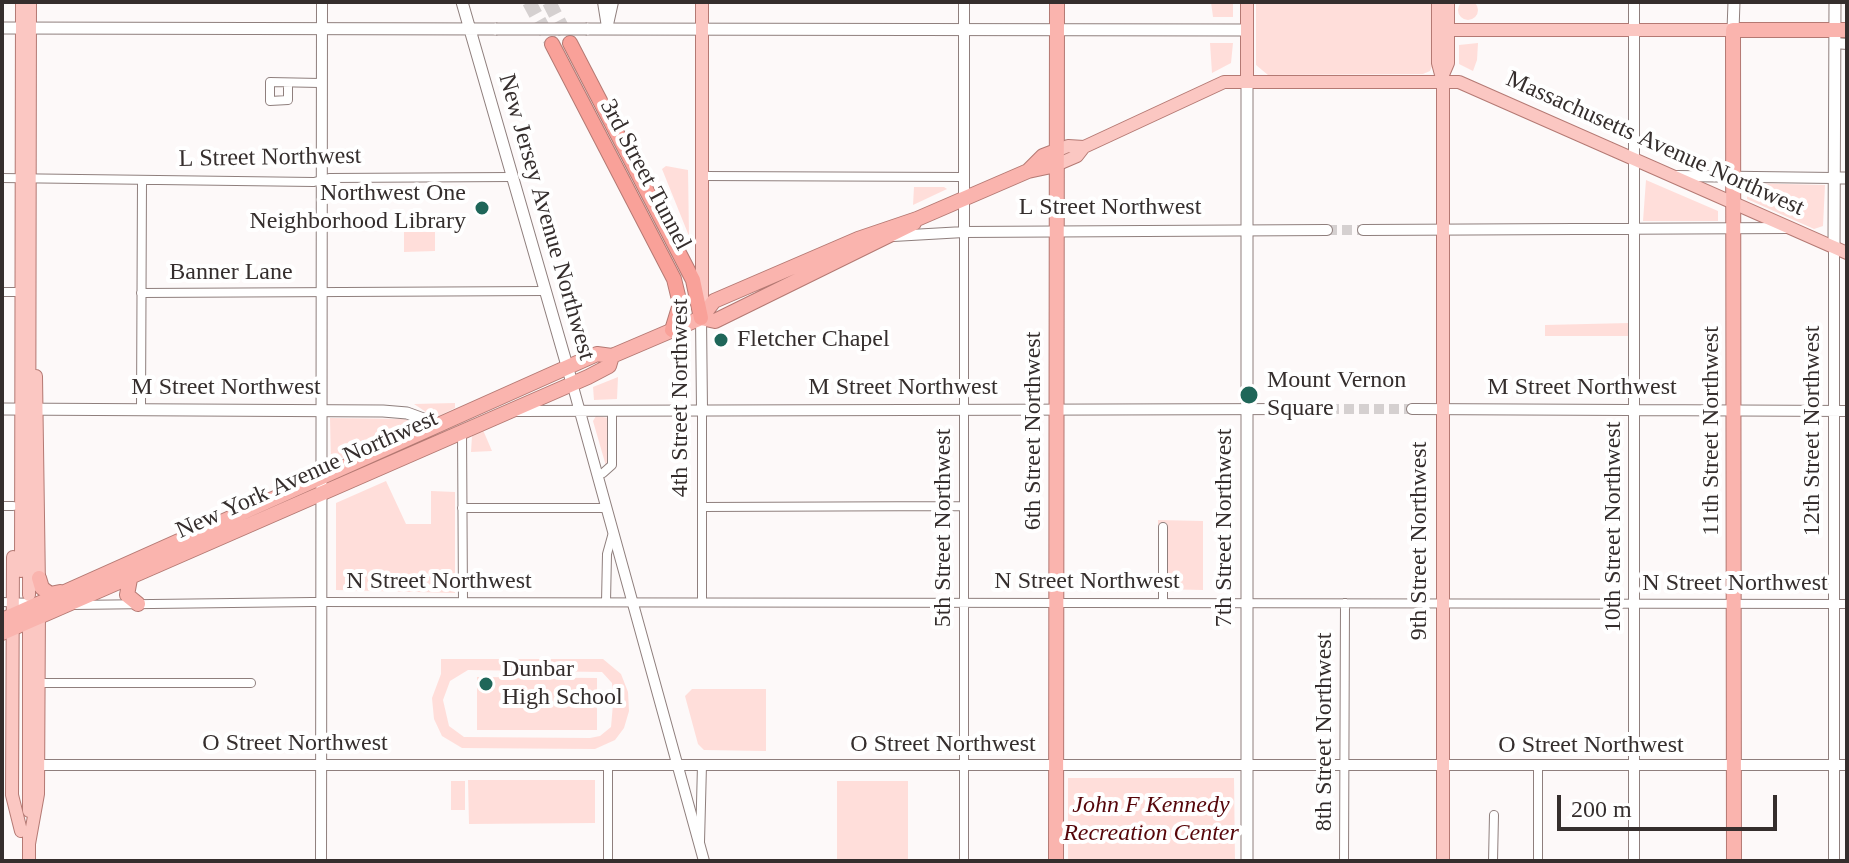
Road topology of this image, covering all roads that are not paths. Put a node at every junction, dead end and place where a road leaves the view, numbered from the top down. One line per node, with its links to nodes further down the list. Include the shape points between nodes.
1 (22, 2): 17 (main road)
2 (30, 2): 17 (main road)
3 (322, 2): 18 (street)
4 (462, 2): 19 (main road, New Jersey Avenue Northwest)
5 (603, 2): 20 (street)
6 (613, 2): 20 (street)
7 (702, 2): 21 (main road, 4th Street Northwest)
8 (964, 2): 22 (street, 5th Street Northwest)
9 (1057, 2): 23 (highway, 6th Street Northwest)
10 (1247, 2): 24 (main road, 7th Street Northwest)
11 (1438, 2): 31 (main road, 9th Street Northwest)
12 (1448, 2): 25 (main road, 9th Street Northwest)
13 (1634, 2): 26 (street, 10th Street Northwest)
14 (1734, 2): 27 (main road, 11th Street Northwest)
15 (1835, 2): 28 (main road, 12th Street Northwest)
16 (2, 28): 17 (main road)
17 (26, 28): 18 (main road); 42 (main road)
18 (321, 29): 19 (main road); 34 (street)
19 (469, 29): 20 (main road, bridge); 39 (main road, New Jersey Avenue Northwest)
20 (607, 29): 21 (main road)
21 (702, 29): 22 (main road); 37 (main road, 4th Street Northwest)
22 (964, 29): 23 (main road); 40 (street, 5th Street Northwest)
23 (1057, 29): 24 (main road); 35 (highway, 6th Street Northwest)
24 (1247, 30): 32 (main road, 7th Street Northwest)
25 (1449, 30): 26 (main road); 31 (main road, 9th Street Northwest)
26 (1634, 30): 27 (main road); 36 (street, 10th Street Northwest)
27 (1733, 30): 28 (highway); 43 (highway, 11th Street Northwest)
28 (1841, 30): 44 (main road, 12th Street Northwest)
29 (570, 43): 67 (highway, 3rd Street Tunnel, via 693,280)
30 (552, 44): 68 (highway, 3rd Street Tunnel, via 674,279 680,304)
31 (1442, 80): 32 (main road, Massachusetts Avenue Northwest); 36 (main road, Massachusetts Avenue Northwest, via 1467,84); 54 (main road, 9th Street Northwest)
32 (1247, 82): 35 (main road, New York Avenue Northwest, via 1218,85 1084,147 1068,146); 51 (main road, 7th Street Northwest)
33 (288, 83): 34 (street)
34 (320, 83): 46 (street)
35 (1056, 158): 47 (highway, New York Avenue Northwest, via 1043,156 1028,171); 57 (highway, 6th Street Northwest)
36 (1634, 159): 38 (main road, Massachusetts Avenue Northwest); 55 (street, 10th Street Northwest)
37 (703, 176): 40 (street); 67 (main road, 4th Street Northwest)
38 (1673, 176): 43 (street); 48 (main road, Massachusetts Avenue Northwest)
39 (512, 177): 46 (street, L Street Northwest); 62 (main road, New Jersey Avenue Northwest)
40 (964, 177): 47 (street, 5th Street Northwest)
41 (2, 178): 42 (street, L Street Northwest)
42 (26, 178): 45 (street, L Street Northwest); 64 (main road)
43 (1734, 178): 44 (street); 48 (highway, 11th Street Northwest)
44 (1841, 178): 60 (main road, 12th Street Northwest)
45 (142, 180): 46 (street, L Street Northwest); 65 (street)
46 (321, 180): 66 (street)
47 (964, 199): 49 (highway, New York Avenue Northwest); 58 (street, 5th Street Northwest)
48 (1734, 204): 50 (main road, Massachusetts Avenue Northwest); 56 (highway, 11th Street Northwest)
49 (917, 219): 59 (highway, New York Avenue Northwest); 67 (highway, New York Avenue Northwest, via 714,301)
50 (1791, 228): 56 (street); 60 (main road, Massachusetts Avenue Northwest)
51 (1247, 230): 52 (street, L Street Northwest); 57 (street, L Street Northwest); 77 (main road, 7th Street Northwest)
52 (1327, 230)
53 (1363, 230): 54 (street)
54 (1443, 230): 55 (street); 80 (main road, 9th Street Northwest)
55 (1634, 230): 56 (street); 83 (street, 10th Street Northwest)
56 (1734, 230): 84 (highway, 11th Street Northwest)
57 (1056, 231): 58 (street, L Street Northwest); 76 (highway, 6th Street Northwest)
58 (964, 232): 59 (street, L Street Northwest); 75 (street, 5th Street Northwest)
59 (893, 236): 67 (highway, New York Avenue Northwest, via 715,321)
60 (1834, 248): 61 (main road, Massachusetts Avenue Northwest); 88 (street, 12th Street Northwest)
61 (1847, 253)
62 (544, 291): 66 (street, Banner Lane); 71 (main road, New Jersey Avenue Northwest)
63 (2, 292): 64 (street)
64 (26, 292): 70 (main road)
65 (141, 293): 66 (street, Banner Lane); 74 (street)
66 (321, 294): 81 (street)
67 (701, 318): 68 (highway, New York Avenue Northwest); 82 (street, 4th Street Northwest)
68 (672, 330): 69 (highway, New York Avenue Northwest)
69 (612, 356): 71 (highway, New York Avenue Northwest, via 597,354); 72 (highway, New York Avenue Northwest, via 609,366)
70 (26, 362): 73 (main road, via 16,375); 73 (main road, via 36,375)
71 (567, 367): 72 (main road, New Jersey Avenue Northwest); 89 (highway, New York Avenue Northwest)
72 (572, 383): 85 (highway, New York Avenue Northwest); 86 (street, New Jersey Avenue Northwest)
73 (21, 409): 74 (main road, M Street Northwest); 95 (main road); 102 (main road); 122 (main road)
74 (141, 409): 81 (main road, M Street Northwest)
75 (964, 409): 76 (street, M Street Northwest); 82 (street, M Street Northwest); 96 (street, 5th Street Northwest)
76 (1056, 409): 77 (street, M Street Northwest); 111 (highway, 6th Street Northwest)
77 (1247, 409): 78 (street, M Street Northwest); 113 (main road, 7th Street Northwest)
78 (1299, 409)
79 (1412, 409): 80 (street, M Street Northwest)
80 (1443, 409): 83 (street, M Street Northwest); 116 (main road, 9th Street Northwest)
81 (321, 410): 89 (main road, M Street Northwest, via 393,411); 93 (street)
82 (702, 410): 87 (street, M Street Northwest); 97 (street, 4th Street Northwest)
83 (1634, 410): 84 (street, M Street Northwest); 117 (street, 10th Street Northwest)
84 (1734, 410): 88 (street, M Street Northwest); 118 (highway, 11th Street Northwest)
85 (507, 411): 86 (street, M Street Northwest); 90 (highway, New York Avenue Northwest)
86 (582, 411): 87 (street, M Street Northwest); 91 (street, New Jersey Avenue Northwest)
87 (612, 411): 92 (street, via 612,465)
88 (1841, 411): 119 (street, 12th Street Northwest)
89 (437, 424): 93 (highway, New York Avenue Northwest)
90 (462, 429): 94 (highway, New York Avenue Northwest); 98 (street)
91 (590, 443): 92 (street, New Jersey Avenue Northwest); 99 (street, New Jersey Avenue Northwest)
92 (603, 473): 101 (street, New Jersey Avenue Northwest)
93 (321, 477): 94 (street); 104 (highway, New York Avenue Northwest)
94 (321, 493): 103 (highway, New York Avenue Northwest); 105 (street)
95 (7, 506): 122 (main road)
96 (964, 506): 97 (street); 110 (street, 5th Street Northwest)
97 (702, 507): 109 (street, 4th Street Northwest)
98 (462, 508): 99 (street); 106 (street)
99 (606, 508): 101 (street, New Jersey Avenue Northwest)
100 (1163, 527): 112 (street)
101 (612, 536): 107 (street); 108 (street, New Jersey Avenue Northwest)
102 (39, 578): 104 (highway, via 50,594); 122 (main road)
103 (130, 579): 115 (highway, via 127,595); 121 (highway, New York Avenue Northwest)
104 (64, 590): 122 (highway, New York Avenue Northwest)
105 (321, 602): 106 (street, N Street Northwest); 115 (street, N Street Northwest); 125 (street)
106 (463, 602): 107 (street, N Street Northwest)
107 (606, 602): 108 (street, N Street Northwest)
108 (632, 602): 109 (street, N Street Northwest); 129 (street, New Jersey Avenue Northwest)
109 (702, 602): 110 (street, N Street Northwest)
110 (964, 602): 111 (street, N Street Northwest); 131 (street, 5th Street Northwest)
111 (1056, 602): 112 (street, N Street Northwest); 132 (highway, 6th Street Northwest)
112 (1163, 602): 113 (street, N Street Northwest)
113 (1247, 603): 114 (street, N Street Northwest); 133 (main road, 7th Street Northwest)
114 (1345, 603): 116 (street, N Street Northwest); 126 (street, 8th Street Northwest)
115 (138, 604): 121 (street, N Street Northwest)
116 (1442, 604): 117 (street, N Street Northwest); 134 (main road, 9th Street Northwest)
117 (1634, 604): 118 (street, N Street Northwest); 138 (street, 10th Street Northwest)
118 (1734, 604): 119 (street, N Street Northwest); 139 (highway, 11th Street Northwest)
119 (1835, 604): 120 (street, N Street Northwest); 135 (street, 12th Street Northwest)
120 (1847, 604)
121 (69, 605): 122 (highway, New York Avenue Northwest)
122 (19, 615): 123 (main road); 141 (main road); 143 (main road, via 12,795 21,831)
123 (39, 683): 124 (street); 127 (main road)
124 (251, 683)
125 (321, 764): 127 (street, O Street Northwest); 128 (street, O Street Northwest); 145 (street)
126 (1345, 764): 133 (street, O Street Northwest); 134 (street, O Street Northwest); 151 (street, 8th Street Northwest)
127 (38, 765): 141 (main road)
128 (608, 765): 129 (street, O Street Northwest); 146 (street)
129 (677, 765): 130 (street, O Street Northwest); 142 (street, New Jersey Avenue Northwest)
130 (702, 765): 131 (street, O Street Northwest); 142 (street)
131 (963, 765): 132 (street, O Street Northwest); 148 (street, 5th Street Northwest)
132 (1056, 765): 133 (street, O Street Northwest); 149 (highway, 6th Street Northwest)
133 (1247, 765): 150 (main road, 7th Street Northwest)
134 (1443, 765): 137 (street, O Street Northwest); 152 (main road, 9th Street Northwest)
135 (1834, 765): 136 (street, O Street Northwest); 139 (street, O Street Northwest); 157 (street, 12th Street Northwest)
136 (1847, 765)
137 (1538, 766): 138 (street, O Street Northwest); 154 (street)
138 (1634, 766): 139 (street, O Street Northwest); 155 (street, 10th Street Northwest)
139 (1734, 766): 156 (highway, 11th Street Northwest)
140 (1494, 815): 153 (street)
141 (29, 844): 144 (main road)
142 (700, 847): 147 (street, New Jersey Avenue Northwest)
143 (21, 861)
144 (29, 861)
145 (321, 861)
146 (608, 861)
147 (704, 861)
148 (964, 861)
149 (1056, 861)
150 (1247, 861)
151 (1344, 861)
152 (1443, 861)
153 (1493, 861)
154 (1538, 861)
155 (1634, 861)
156 (1734, 861)
157 (1834, 861)

